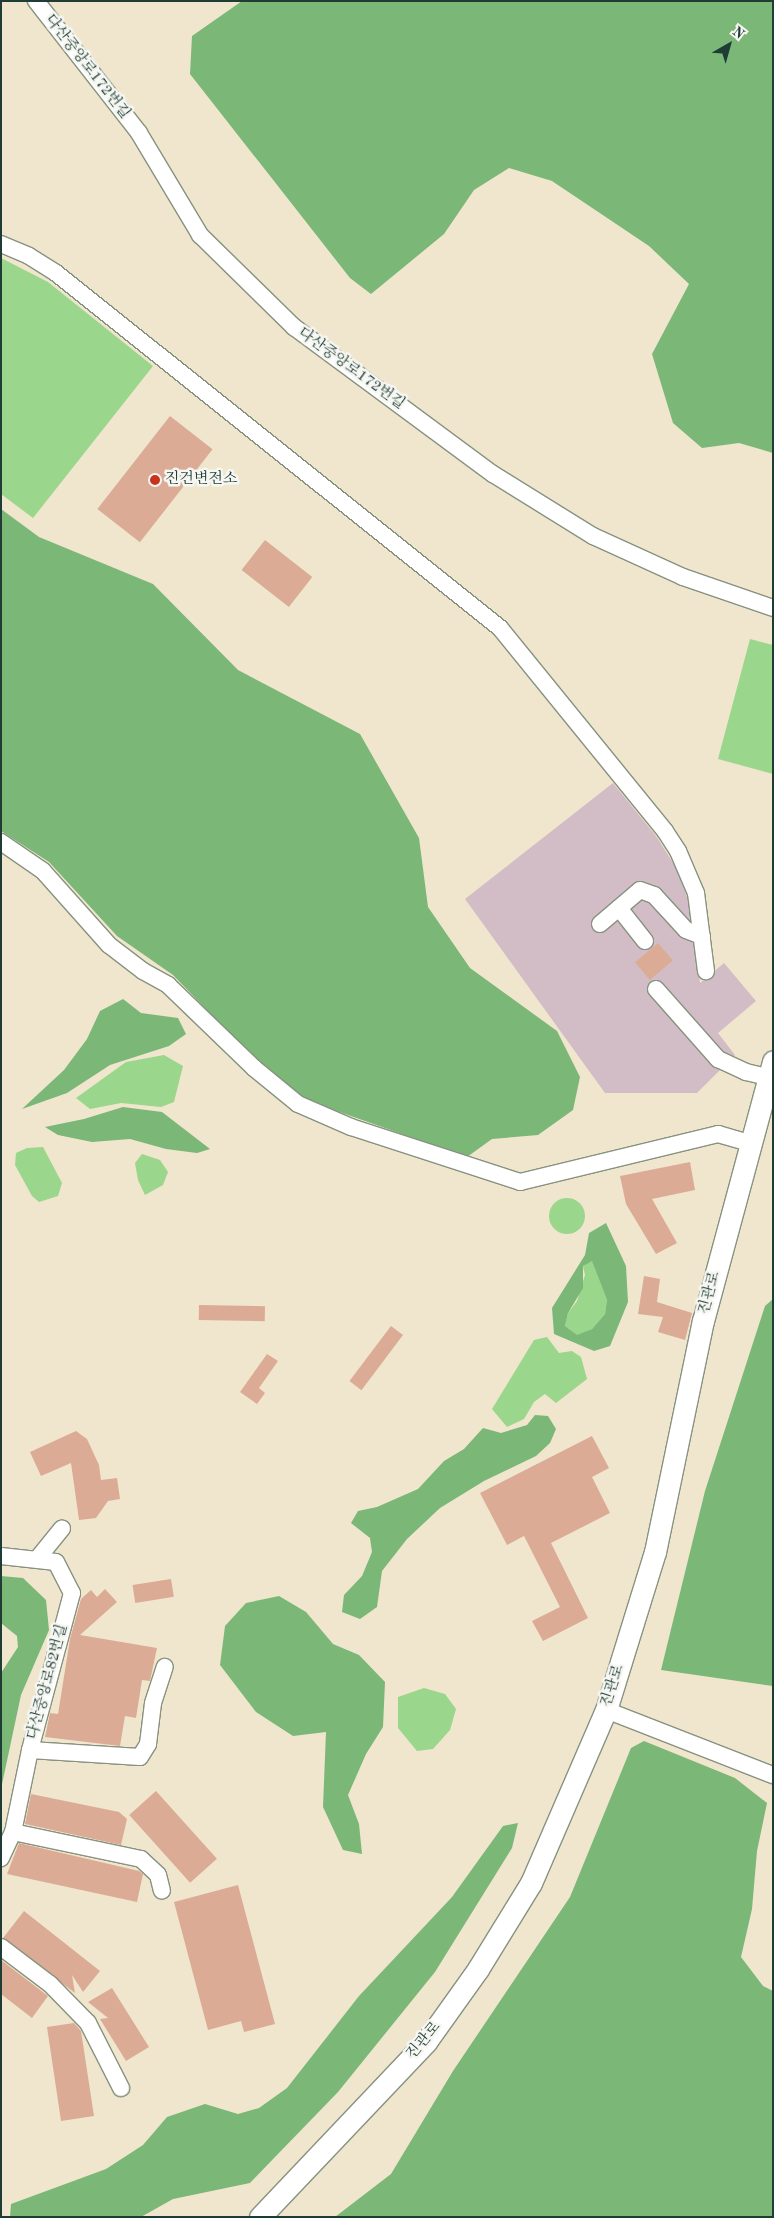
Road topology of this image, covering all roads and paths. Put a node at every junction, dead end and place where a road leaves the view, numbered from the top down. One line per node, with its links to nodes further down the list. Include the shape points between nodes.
1 (36, 1): 3 (street, 다산중앙로172번길, via 139,133 200,235 294,327 493,474 594,536 683,577)
2 (1, 244): 7 (street, via 56,273 500,628 665,831 687,868 696,893)
3 (773, 608)
4 (1, 842): 12 (street, via 43,871 109,945 168,985 254,1068 298,1104 351,1127 520,1182 718,1134)
5 (620, 908): 6 (street); 7 (street, via 640,890 654,895 686,930); 8 (street)
6 (600, 924)
7 (702, 936): 9 (street)
8 (645, 941)
9 (706, 972)
10 (656, 989): 11 (street, via 718,1060 746,1072)
11 (770, 1069): 12 (main road, 진관로)
12 (750, 1143): 17 (main road, 진관로, via 703,1321 655,1552)
13 (62, 1528): 15 (street)
14 (1, 1556): 15 (street, 다산중앙로82번길)
15 (38, 1558): 18 (street, 다산중앙로82번길, via 56,1562 72,1593)
16 (165, 1667): 18 (street, via 153,1703 148,1744 140,1757)
17 (606, 1710): 19 (street); 25 (main road, 진관로, via 531,1883 478,1969 426,2042)
18 (30, 1750): 20 (street, 다산중앙로82번길)
19 (773, 1775)
20 (13, 1832): 21 (street, 다산중앙로82번길); 22 (street, via 142,1859 158,1875)
21 (1, 1858)
22 (162, 1890)
23 (1, 1947): 24 (street, via 50,1984 88,2023)
24 (121, 2088)
25 (260, 2217)

